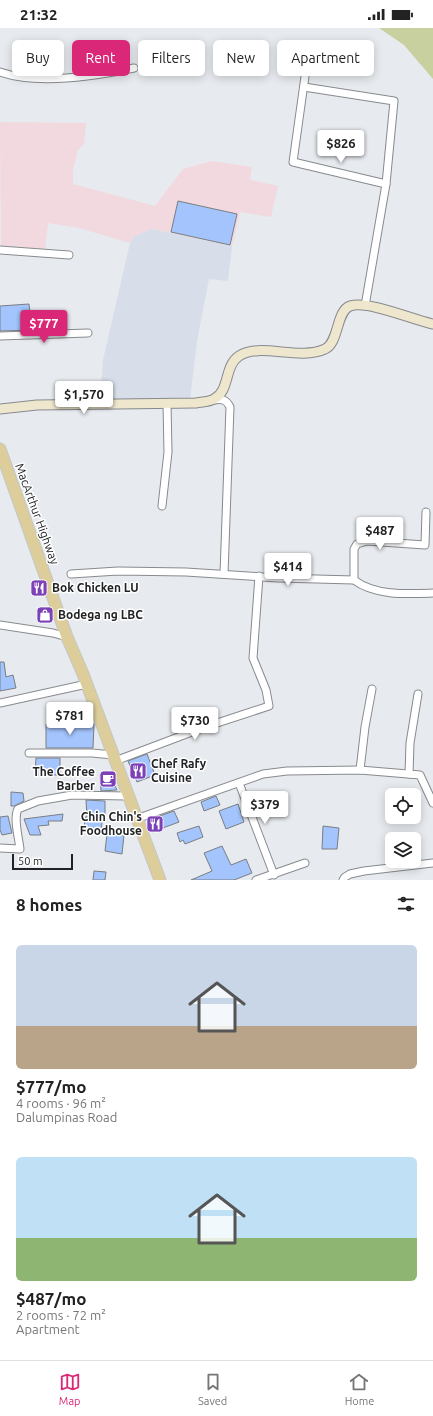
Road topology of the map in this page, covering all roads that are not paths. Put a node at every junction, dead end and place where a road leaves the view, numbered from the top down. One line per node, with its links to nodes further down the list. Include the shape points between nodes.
1 (134, 68): 2 (street, via 100,75 62,78 28,78)
2 (0, 72)
3 (305, 76): 4 (street)
4 (304, 87): 5 (street, via 293,162); 5 (street, via 394,101)
5 (386, 184): 8 (street)
6 (0, 250): 7 (street)
7 (69, 255)
8 (365, 306): 9 (street); 12 (street, via 350,306 344,310 328,348 317,353 254,351 241,354 230,366 225,384)
9 (433, 324)
10 (88, 333): 11 (street)
11 (0, 336)
12 (214, 400): 13 (street, via 196,404); 19 (street, via 225,400 230,407)
13 (167, 404): 14 (street, via 37,405); 16 (street, via 168,452)
14 (0, 409)
15 (0, 449): 24 (main road, MacArthur Highway)
16 (162, 506)
17 (426, 512): 21 (street, via 425,545 367,541 357,544 354,549)
18 (71, 574): 19 (street, via 118,571)
19 (224, 574): 20 (street)
20 (259, 576): 21 (street); 30 (street, via 253,658 266,690 269,706)
21 (354, 580): 22 (street, via 363,587 378,591)
22 (433, 593)
23 (0, 625): 24 (street)
24 (67, 637): 25 (main road, MacArthur Highway)
25 (87, 684): 28 (street); 30 (main road, MacArthur Highway)
26 (372, 689): 31 (street)
27 (418, 694): 32 (street, via 410,743)
28 (0, 703)
29 (29, 753): 30 (street, via 92,753)
30 (114, 758): 34 (main road, MacArthur Highway)
31 (360, 770): 32 (street); 33 (street, via 287,771 263,774)
32 (409, 774): 35 (street, via 420,775)
33 (239, 783): 36 (street); 40 (street)
34 (127, 796): 36 (main road, MacArthur Highway); 37 (street, via 72,795 38,801 18,809 16,820 20,849)
35 (433, 803)
36 (136, 819): 41 (main road, MacArthur Highway)
37 (0, 848)
38 (305, 863): 40 (street)
39 (433, 863): 43 (street, via 364,871 350,874)
40 (274, 875): 42 (street)
41 (160, 880)
42 (256, 880)
43 (343, 880)

